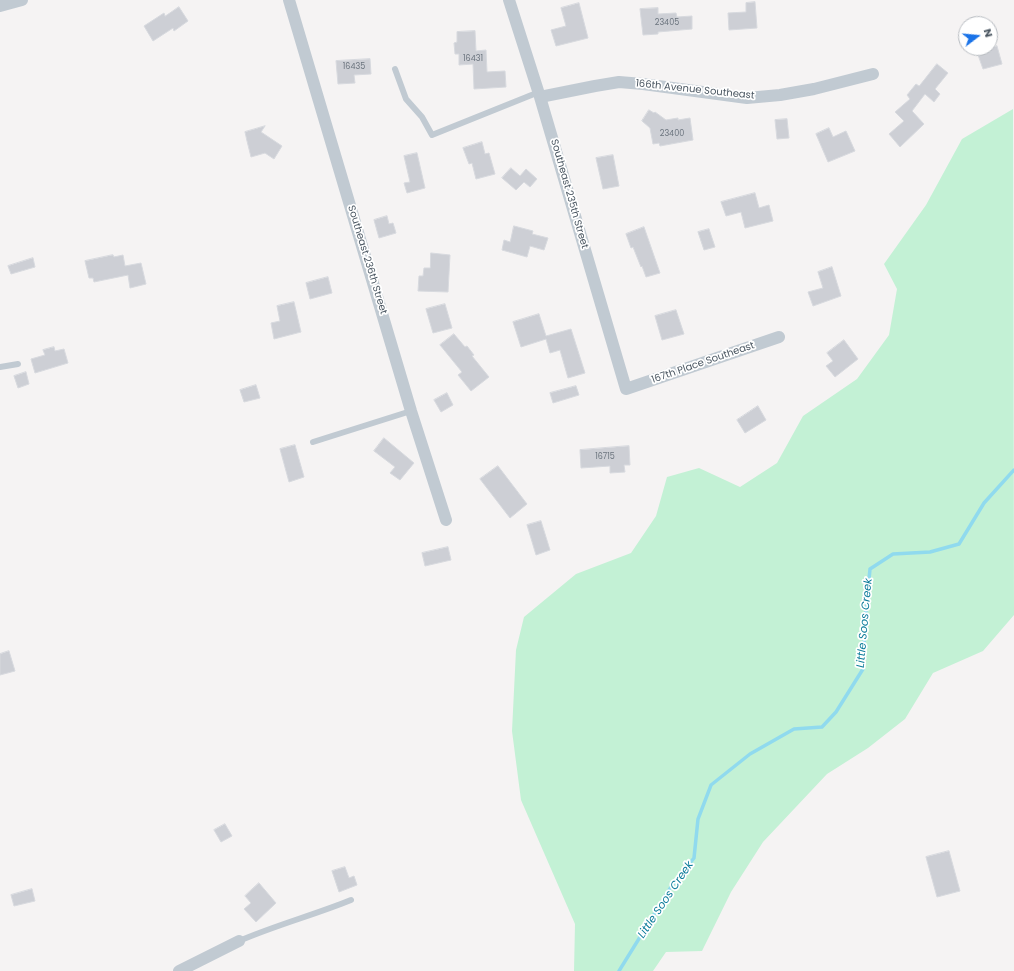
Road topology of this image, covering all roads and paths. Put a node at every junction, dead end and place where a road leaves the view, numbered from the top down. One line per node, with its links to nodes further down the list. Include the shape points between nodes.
1 (22, 0): 4 (street)
2 (289, 0): 12 (street, Southeast 236th Street)
3 (509, 0): 7 (street, Southeast 235th Street)
4 (0, 6)
5 (395, 69): 7 (lane, via 406,99 422,117 432,135)
6 (873, 74): 7 (street, 166th Avenue Southeast, via 780,96 747,98 619,82)
7 (539, 94): 11 (street, Southeast 235th Street)
8 (779, 337): 11 (street, 167th Place Southeast)
9 (18, 364): 10 (lane)
10 (0, 367)
11 (626, 389)
12 (411, 411): 13 (lane); 14 (street, Southeast 236th Street)
13 (313, 442)
14 (446, 520)
15 (351, 900): 16 (lane)
16 (239, 941): 17 (street)
17 (179, 971)

